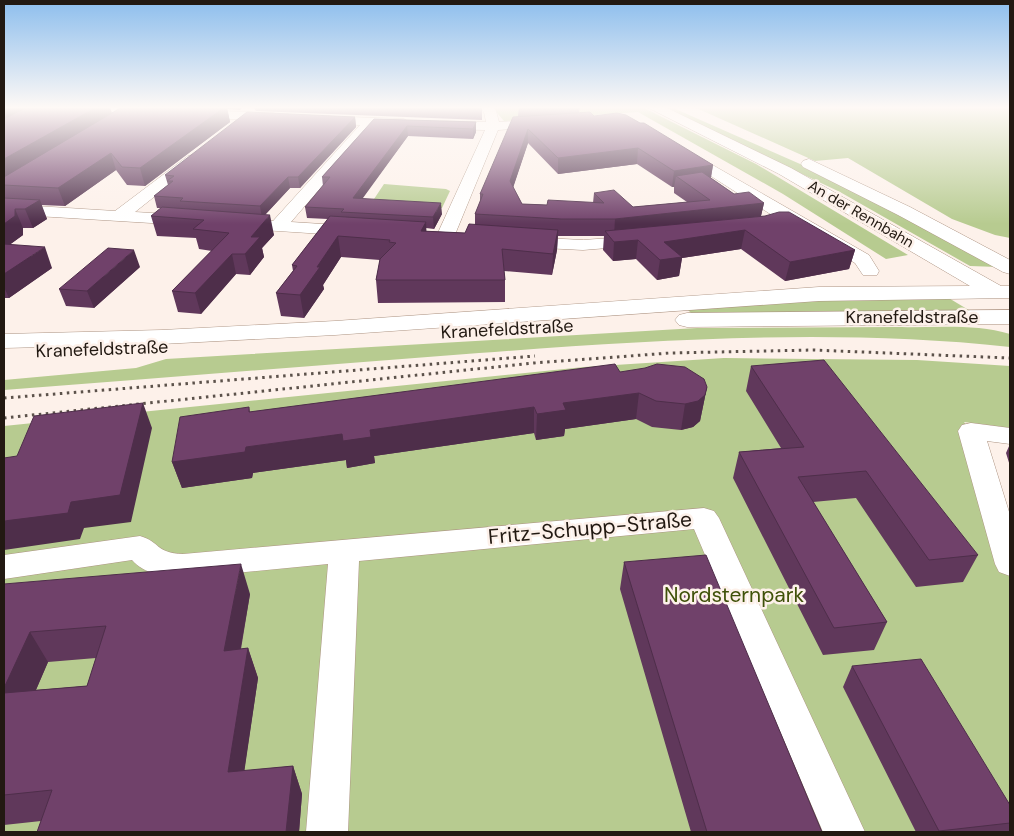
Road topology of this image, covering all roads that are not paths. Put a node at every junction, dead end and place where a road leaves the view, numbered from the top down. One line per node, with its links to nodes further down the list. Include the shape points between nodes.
1 (349, 146): 11 (street)
2 (485, 146): 14 (street)
3 (735, 146): 20 (street, An der Rennbahn, via 825,192)
4 (767, 146): 18 (street, An der Rennbahn, via 831,175)
5 (674, 147): 19 (street, via 775,219 862,259)
6 (203, 151): 8 (street)
7 (4, 209): 8 (street)
8 (119, 216): 9 (street)
9 (202, 221)
10 (221, 223): 11 (street)
11 (278, 226): 12 (street)
12 (367, 232)
13 (426, 236): 14 (street)
14 (446, 237): 15 (street)
15 (465, 238)
16 (654, 239): 17 (street, via 583,245)
17 (505, 240)
18 (1010, 268)
19 (870, 271)
20 (1005, 294): 22 (street, Kranefeldstraße, via 819,294 335,328)
21 (1010, 317): 23 (street, Kranefeldstraße, via 688,320 223,345)
22 (4, 341)
23 (4, 352)
24 (1010, 436): 26 (street, via 971,431)
25 (344, 550): 27 (street, Fritz-Schupp-Straße, via 173,566 146,557 140,548); 28 (street); 29 (street, Fritz-Schupp-Straße, via 704,518)
26 (1010, 564)
27 (4, 568)
28 (327, 832)
29 (844, 832)

